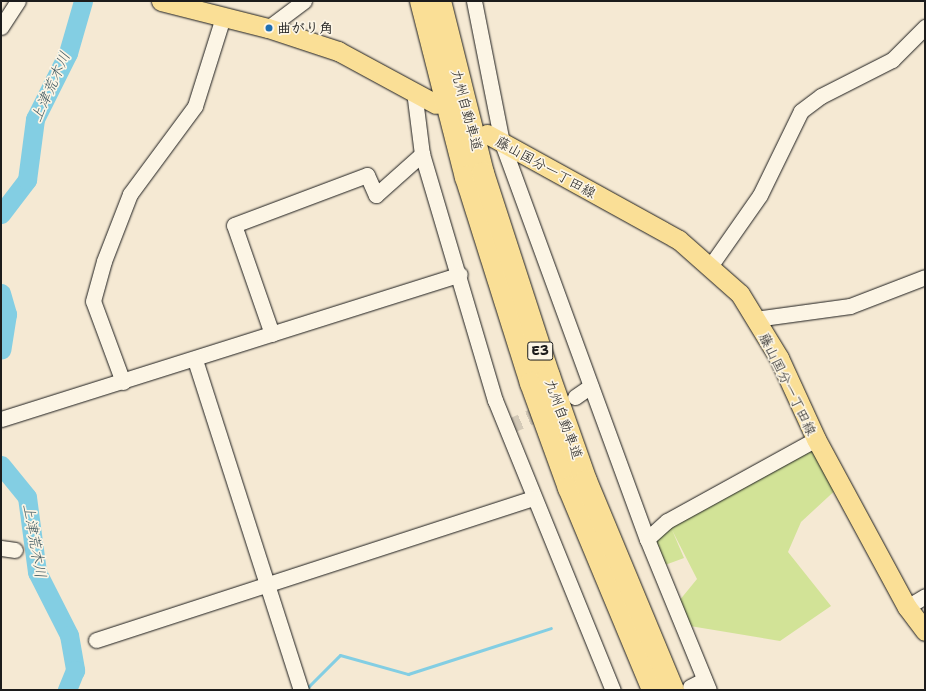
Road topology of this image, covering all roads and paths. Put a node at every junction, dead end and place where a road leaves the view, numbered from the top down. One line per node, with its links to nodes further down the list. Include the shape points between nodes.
1 (18, 1): 8 (street)
2 (162, 1): 7 (main road)
3 (304, 1): 10 (street)
4 (421, 1): 37 (highway, 九州自動車道 / E3, via 466,177 526,368 569,488)
5 (440, 1): 34 (highway, 九州自動車道 / E3, via 483,172 549,376 586,481)
6 (474, 1): 13 (street)
7 (223, 17): 10 (main road); 21 (street, via 195,106 130,194 104,261 94,301)
8 (1, 27)
9 (925, 27): 15 (street, via 892,60 821,96 801,111 760,195)
10 (268, 28): 11 (main road, via 338,50)
11 (414, 91): 12 (main road); 14 (street)
12 (436, 104)
13 (494, 139): 15 (main road, 藤山国分一丁田線, via 679,240); 22 (street)
14 (422, 154): 16 (street); 19 (street, via 376,195 367,175 234,225)
15 (711, 265): 18 (main road, 藤山国分一丁田線, via 740,294)
16 (460, 274): 19 (street); 26 (street, via 495,400)
17 (925, 277): 18 (street, via 850,306)
18 (755, 319): 25 (main road, 藤山国分一丁田線, via 779,358)
19 (272, 334): 20 (street)
20 (195, 360): 21 (street); 28 (street)
21 (123, 382): 24 (street)
22 (591, 386): 23 (street); 27 (street)
23 (575, 397)
24 (1, 419)
25 (816, 439): 27 (street, via 674,517); 30 (main road, 藤山国分一丁田線)
26 (533, 498): 28 (street); 36 (street)
27 (647, 538): 33 (street)
28 (265, 584): 32 (street); 35 (street)
29 (925, 596): 30 (street)
30 (907, 607): 31 (main road, 藤山国分一丁田線)
31 (925, 631)
32 (96, 640)
33 (707, 685): 34 (street)
34 (681, 688)
35 (301, 690)
36 (613, 690)
37 (653, 690)

